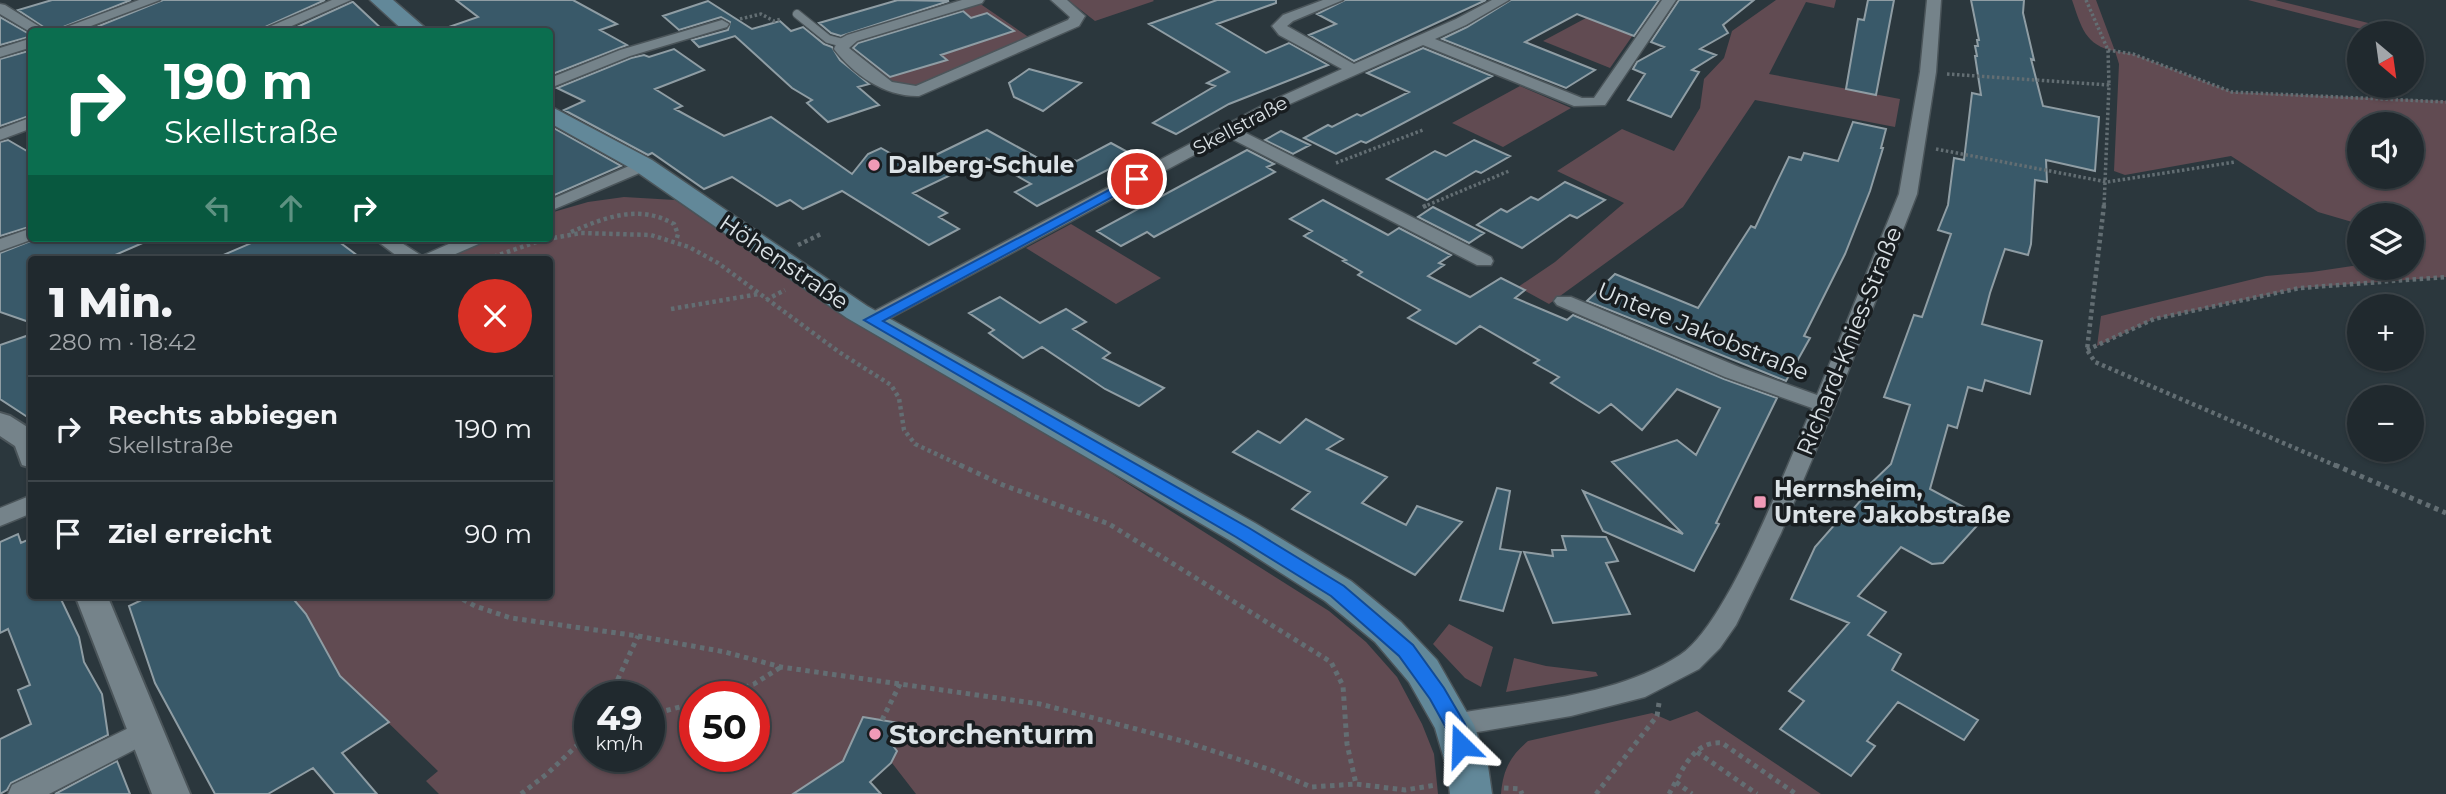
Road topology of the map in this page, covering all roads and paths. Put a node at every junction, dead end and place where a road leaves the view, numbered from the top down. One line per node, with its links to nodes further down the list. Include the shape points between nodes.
1 (153, 0): 15 (street)
2 (344, 0): 16 (street)
3 (380, 0): 17 (main road)
4 (977, 0): 20 (street)
5 (1058, 0): 20 (street, via 1078,16 1074,23 919,91 890,88 844,51)
6 (1336, 0): 23 (street, via 1288,18 1279,26)
7 (1502, 0): 18 (street, Skellstraße)
8 (1670, 0): 18 (street, via 1599,102 1580,103)
9 (1934, 0): 24 (street, Richard-Knies-Straße)
10 (2086, 0): 21 (path)
11 (0, 8): 14 (street)
12 (797, 15): 13 (path, via 774,21 757,14); 20 (lane, via 828,39)
13 (722, 24): 25 (street, via 636,49)
14 (34, 28)
15 (72, 28)
16 (274, 28)
17 (414, 28)
18 (1422, 39): 23 (street, Skellstraße)
19 (28, 43): 22 (street)
20 (843, 43)
21 (2108, 50): 26 (path); 27 (path, via 2133,54 2232,92)
22 (0, 53)
23 (1354, 70): 31 (street, Skellstraße)
24 (1927, 72): 26 (path); 33 (street, Richard-Knies-Straße)
25 (553, 82)
26 (2109, 85): 38 (path)
27 (2446, 102)
28 (553, 115): 35 (main road, Höhenstraße)
29 (28, 124): 32 (street)
30 (1423, 130): 37 (path)
31 (1229, 131): 37 (street); 59 (street, Skellstraße)
32 (0, 135)
33 (1916, 145): 38 (path); 61 (street, Richard-Knies-Straße, via 1908,194)
34 (2235, 162): 38 (path)
35 (643, 165): 39 (street); 59 (main road, Höhenstraße)
36 (1509, 171): 40 (path)
37 (1313, 173): 40 (street)
38 (2107, 182): 60 (path)
39 (553, 205)
40 (1400, 217): 54 (street)
41 (823, 233): 50 (path)
42 (566, 234): 44 (path); 45 (path, via 618,232); 45 (path, via 616,216 650,211 674,224)
43 (28, 235): 49 (street)
44 (553, 238)
45 (676, 241): 56 (path, via 718,263)
46 (388, 242): 51 (street)
47 (468, 242): 52 (street)
48 (541, 242): 53 (path)
49 (0, 246)
50 (796, 246)
51 (409, 256)
52 (436, 256)
53 (496, 256)
54 (1484, 261)
55 (2446, 277): 60 (path, via 2300,288 2154,319)
56 (759, 294): 58 (path); 79 (path, via 891,385 899,398 904,430 915,444 1003,485 1109,524 1331,662 1345,692 1345,730)
57 (1564, 301): 61 (street, Untere Jakobstraße, via 1732,372)
58 (671, 309)
59 (872, 320): 74 (main road, Höhenstraße, via 1338,591 1406,650)
60 (2087, 350): 63 (path, via 2105,367)
61 (1824, 405): 69 (street, Richard-Knies-Straße, via 1727,618 1690,662)
62 (28, 505): 64 (street)
63 (2446, 513)
64 (0, 518)
65 (92, 599): 75 (street)
66 (462, 599): 67 (path, via 511,618)
67 (638, 636): 68 (path); 70 (path)
68 (781, 667): 71 (path); 72 (path)
69 (1662, 678): 74 (street, Richard-Knies-Straße, via 1607,697); 84 (path, via 1657,716)
70 (617, 681)
71 (759, 681)
72 (900, 684): 73 (path); 79 (path, via 1074,711 1211,750 1311,787)
73 (882, 720)
74 (1454, 724): 80 (main road, Höhenstraße)
75 (147, 730): 81 (street); 82 (street)
76 (574, 748): 83 (path)
77 (1697, 752): 78 (path); 87 (path); 88 (path, via 1708,741 1722,743)
78 (1676, 782): 85 (path); 86 (path)
79 (1356, 784): 80 (path, via 1405,790 1437,784)
80 (1471, 791)
81 (22, 794)
82 (171, 794)
83 (521, 794)
84 (1596, 794)
85 (1669, 794)
86 (1692, 794)
87 (1757, 794)
88 (1796, 794)

